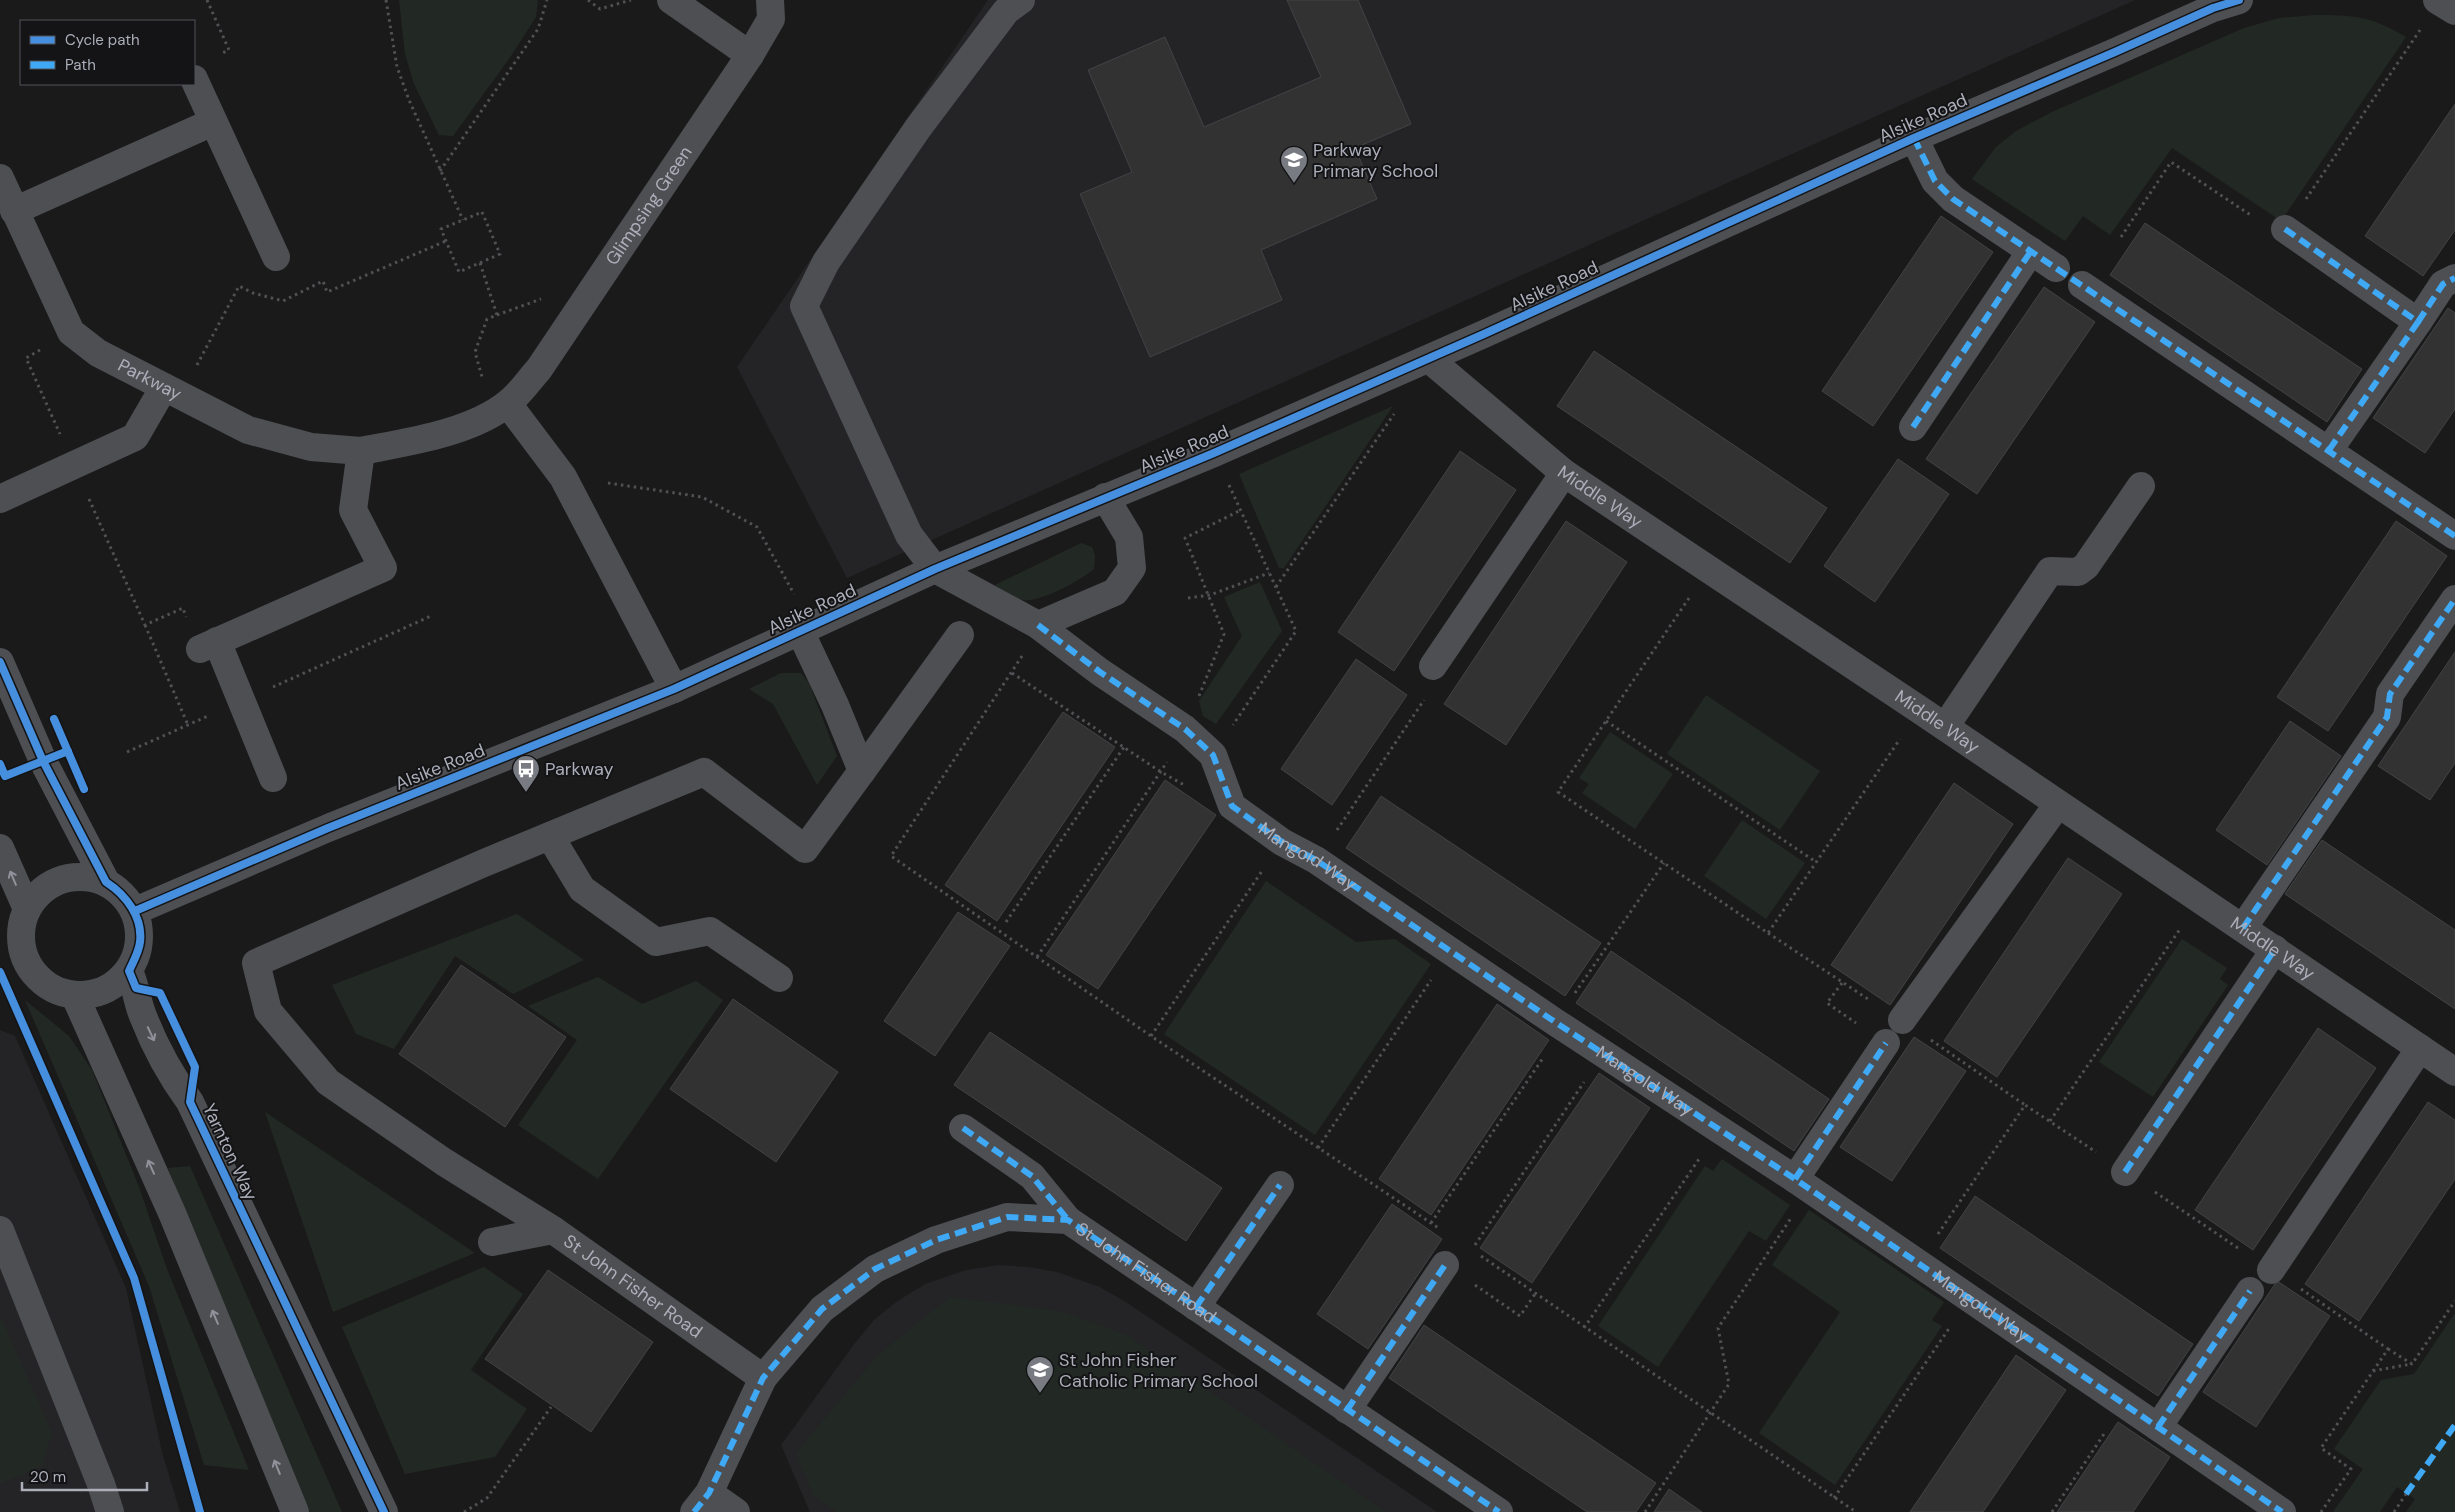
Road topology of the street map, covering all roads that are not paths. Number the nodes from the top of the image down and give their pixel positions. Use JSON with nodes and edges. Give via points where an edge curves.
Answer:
{"nodes":[{"id":1,"x":671,"y":0,"type":"edge"},
{"id":2,"x":770,"y":0,"type":"edge"},
{"id":3,"x":1021,"y":0,"type":"edge"},
{"id":4,"x":2239,"y":0,"type":"edge"},
{"id":5,"x":750,"y":55,"type":"junction"},
{"id":6,"x":195,"y":81,"type":"edge"},
{"id":7,"x":213,"y":122,"type":"junction"},
{"id":8,"x":1914,"y":138,"type":"junction"},
{"id":9,"x":0,"y":178,"type":"edge"},
{"id":10,"x":14,"y":211,"type":"junction"},
{"id":11,"x":2285,"y":230,"type":"road end"},
{"id":12,"x":2031,"y":251,"type":"junction"},
{"id":13,"x":276,"y":257,"type":"dead end"},
{"id":14,"x":2056,"y":268,"type":"dead end"},
{"id":15,"x":2455,"y":278,"type":"edge"},
{"id":16,"x":2082,"y":285,"type":"dead end"},
{"id":17,"x":2418,"y":322,"type":"junction"},
{"id":18,"x":1428,"y":359,"type":"junction"},
{"id":19,"x":172,"y":391,"type":"junction"},
{"id":20,"x":500,"y":408,"type":"junction"},
{"id":21,"x":1913,"y":427,"type":"dead end"},
{"id":22,"x":2328,"y":450,"type":"junction"},
{"id":23,"x":361,"y":451,"type":"junction"},
{"id":24,"x":1564,"y":474,"type":"junction"},
{"id":25,"x":2140,"y":486,"type":"dead end"},
{"id":26,"x":1105,"y":497,"type":"junction"},
{"id":27,"x":0,"y":499,"type":"edge"},
{"id":28,"x":2455,"y":536,"type":"edge"},
{"id":29,"x":935,"y":569,"type":"junction"},
{"id":30,"x":2455,"y":599,"type":"edge"},
{"id":31,"x":1038,"y":625,"type":"junction"},
{"id":32,"x":806,"y":629,"type":"junction"},
{"id":33,"x":960,"y":635,"type":"dead end"},
{"id":34,"x":0,"y":662,"type":"edge"},
{"id":35,"x":1432,"y":666,"type":"dead end"},
{"id":36,"x":674,"y":689,"type":"junction"},
{"id":37,"x":1945,"y":727,"type":"junction"},
{"id":38,"x":862,"y":771,"type":"junction"},
{"id":39,"x":273,"y":778,"type":"dead end"},
{"id":40,"x":2058,"y":804,"type":"junction"},
{"id":41,"x":550,"y":836,"type":"junction"},
{"id":42,"x":0,"y":848,"type":"edge"},
{"id":43,"x":106,"y":882,"type":"junction"},
{"id":44,"x":27,"y":909,"type":"junction"},
{"id":45,"x":135,"y":911,"type":"junction"},
{"id":46,"x":2243,"y":928,"type":"junction"},
{"id":47,"x":2275,"y":949,"type":"junction"},
{"id":48,"x":11,"y":950,"type":"edge"},
{"id":49,"x":129,"y":972,"type":"junction"},
{"id":50,"x":778,"y":978,"type":"dead end"},
{"id":51,"x":75,"y":996,"type":"junction"},
{"id":52,"x":1902,"y":1020,"type":"dead end"},
{"id":53,"x":1886,"y":1043,"type":"road end"},
{"id":54,"x":2420,"y":1048,"type":"junction"},
{"id":55,"x":2455,"y":1072,"type":"edge"},
{"id":56,"x":963,"y":1128,"type":"dead end"},
{"id":57,"x":2125,"y":1172,"type":"road end"},
{"id":58,"x":1280,"y":1185,"type":"dead end"},
{"id":59,"x":1802,"y":1185,"type":"junction"},
{"id":60,"x":1068,"y":1220,"type":"junction"},
{"id":61,"x":0,"y":1230,"type":"edge"},
{"id":62,"x":553,"y":1230,"type":"junction"},
{"id":63,"x":492,"y":1242,"type":"dead end"},
{"id":64,"x":1445,"y":1265,"type":"road end"},
{"id":65,"x":2270,"y":1270,"type":"road end"},
{"id":66,"x":2250,"y":1290,"type":"dead end"},
{"id":67,"x":1196,"y":1307,"type":"junction"},
{"id":68,"x":763,"y":1378,"type":"junction"},
{"id":69,"x":1347,"y":1410,"type":"junction"},
{"id":70,"x":2158,"y":1428,"type":"junction"},
{"id":71,"x":701,"y":1502,"type":"edge"},
{"id":72,"x":110,"y":1512,"type":"edge"},
{"id":73,"x":295,"y":1512,"type":"edge"},
{"id":74,"x":384,"y":1512,"type":"edge"},
{"id":75,"x":736,"y":1512,"type":"edge"},
{"id":76,"x":1499,"y":1512,"type":"edge"},
{"id":77,"x":2282,"y":1512,"type":"edge"}],
"edges":[{"from":1,"to":5,"type":"street"},
{"from":2,"to":5,"type":"street","name":"Glimpsing Green","via":[[772,19]]},
{"from":3,"to":29,"type":"street","via":[[1006,11],[918,128],[826,262],[804,306],[909,535]]},
{"from":4,"to":8,"type":"street","name":"Alsike Road","via":[[2212,8]]},
{"from":5,"to":20,"type":"street","name":"Glimpsing Green","via":[[539,369]]},
{"from":6,"to":7,"type":"street"},
{"from":7,"to":10,"type":"street"},
{"from":7,"to":13,"type":"street"},
{"from":8,"to":12,"type":"street","via":[[1935,181],[1953,199]]},
{"from":8,"to":18,"type":"street","name":"Alsike Road"},
{"from":9,"to":10,"type":"street","name":"Parkway"},
{"from":10,"to":19,"type":"street","name":"Parkway","via":[[71,332],[98,353]]},
{"from":11,"to":17,"type":"street"},
{"from":12,"to":14,"type":"street"},
{"from":12,"to":21,"type":"street"},
{"from":15,"to":17,"type":"street","via":[[2443,284]]},
{"from":16,"to":22,"type":"street"},
{"from":17,"to":22,"type":"street"},
{"from":18,"to":24,"type":"street","name":"Middle Way"},
{"from":18,"to":26,"type":"street","name":"Alsike Road"},
{"from":19,"to":23,"type":"street","name":"Parkway","via":[[248,430],[312,447]]},
{"from":19,"to":27,"type":"street","via":[[135,437]]},
{"from":20,"to":23,"type":"street","name":"Parkway","via":[[439,436]]},
{"from":20,"to":36,"type":"street","via":[[563,477]]},
{"from":22,"to":28,"type":"street"},
{"from":23,"to":39,"type":"street","via":[[353,510],[383,568],[208,645],[241,701]]},
{"from":24,"to":35,"type":"street"},
{"from":24,"to":37,"type":"street","name":"Middle Way"},
{"from":25,"to":37,"type":"street","via":[[2086,566],[2078,572],[2050,571]]},
{"from":26,"to":29,"type":"street","name":"Alsike Road"},
{"from":26,"to":31,"type":"street","via":[[1128,537],[1132,568],[1115,592]]},
{"from":29,"to":31,"type":"street","name":"Mangold Way"},
{"from":29,"to":32,"type":"street","name":"Alsike Road"},
{"from":30,"to":46,"type":"street","via":[[2390,694],[2387,717]]},
{"from":31,"to":59,"type":"street","name":"Mangold Way","via":[[1100,672],[1185,729],[1213,755],[1232,806]]},
{"from":32,"to":36,"type":"street","name":"Alsike Road"},
{"from":32,"to":38,"type":"street"},
{"from":33,"to":38,"type":"street"},
{"from":34,"to":43,"type":"street","via":[[43,761]]},
{"from":36,"to":45,"type":"street","name":"Alsike Road","via":[[328,828]]},
{"from":37,"to":40,"type":"street","name":"Middle Way"},
{"from":38,"to":41,"type":"street","via":[[805,849],[704,772]]},
{"from":40,"to":46,"type":"street","name":"Middle Way"},
{"from":40,"to":52,"type":"street"},
{"from":41,"to":50,"type":"street","via":[[582,889],[656,942],[710,931]]},
{"from":41,"to":62,"type":"street","via":[[256,963],[268,1011],[328,1082],[444,1162]]},
{"from":44,"to":42,"type":"street","one_way":true},
{"from":43,"to":44,"type":"street","via":[[85,876],[59,880],[35,897]]},
{"from":43,"to":45,"type":"street","via":[[118,889]]},
{"from":44,"to":48,"type":"street"},
{"from":45,"to":49,"type":"street","via":[[140,944]]},
{"from":46,"to":47,"type":"street","name":"Middle Way"},
{"from":47,"to":54,"type":"street","name":"Middle Way"},
{"from":47,"to":57,"type":"street"},
{"from":48,"to":51,"type":"street","via":[[41,981],[59,992]]},
{"from":49,"to":51,"type":"street","via":[[118,983],[96,994]]},
{"from":49,"to":74,"type":"street","name":"Yarnton Way","one_way":true,"via":[[142,1015],[170,1075],[190,1102]]},
{"from":73,"to":51,"type":"street","one_way":true,"via":[[172,1213]]},
{"from":53,"to":59,"type":"street"},
{"from":54,"to":55,"type":"street","name":"Middle Way"},
{"from":54,"to":65,"type":"street"},
{"from":56,"to":60,"type":"street","via":[[1032,1176]]},
{"from":58,"to":67,"type":"street"},
{"from":59,"to":70,"type":"street","name":"Mangold Way"},
{"from":60,"to":67,"type":"street","name":"St John Fisher Road"},
{"from":60,"to":68,"type":"street","name":"St John Fisher Road","via":[[1007,1217],[936,1240],[875,1269],[822,1309]]},
{"from":61,"to":72,"type":"street"},
{"from":62,"to":63,"type":"street","name":"St John Fisher Road"},
{"from":62,"to":68,"type":"street","name":"St John Fisher Road"},
{"from":64,"to":69,"type":"street"},
{"from":66,"to":70,"type":"street"},
{"from":67,"to":69,"type":"street","name":"St John Fisher Road"},
{"from":68,"to":71,"type":"street","name":"St John Fisher Road"},
{"from":69,"to":76,"type":"street","name":"St John Fisher Road"},
{"from":70,"to":77,"type":"street","name":"Mangold Way"},
{"from":71,"to":75,"type":"street"}]}
